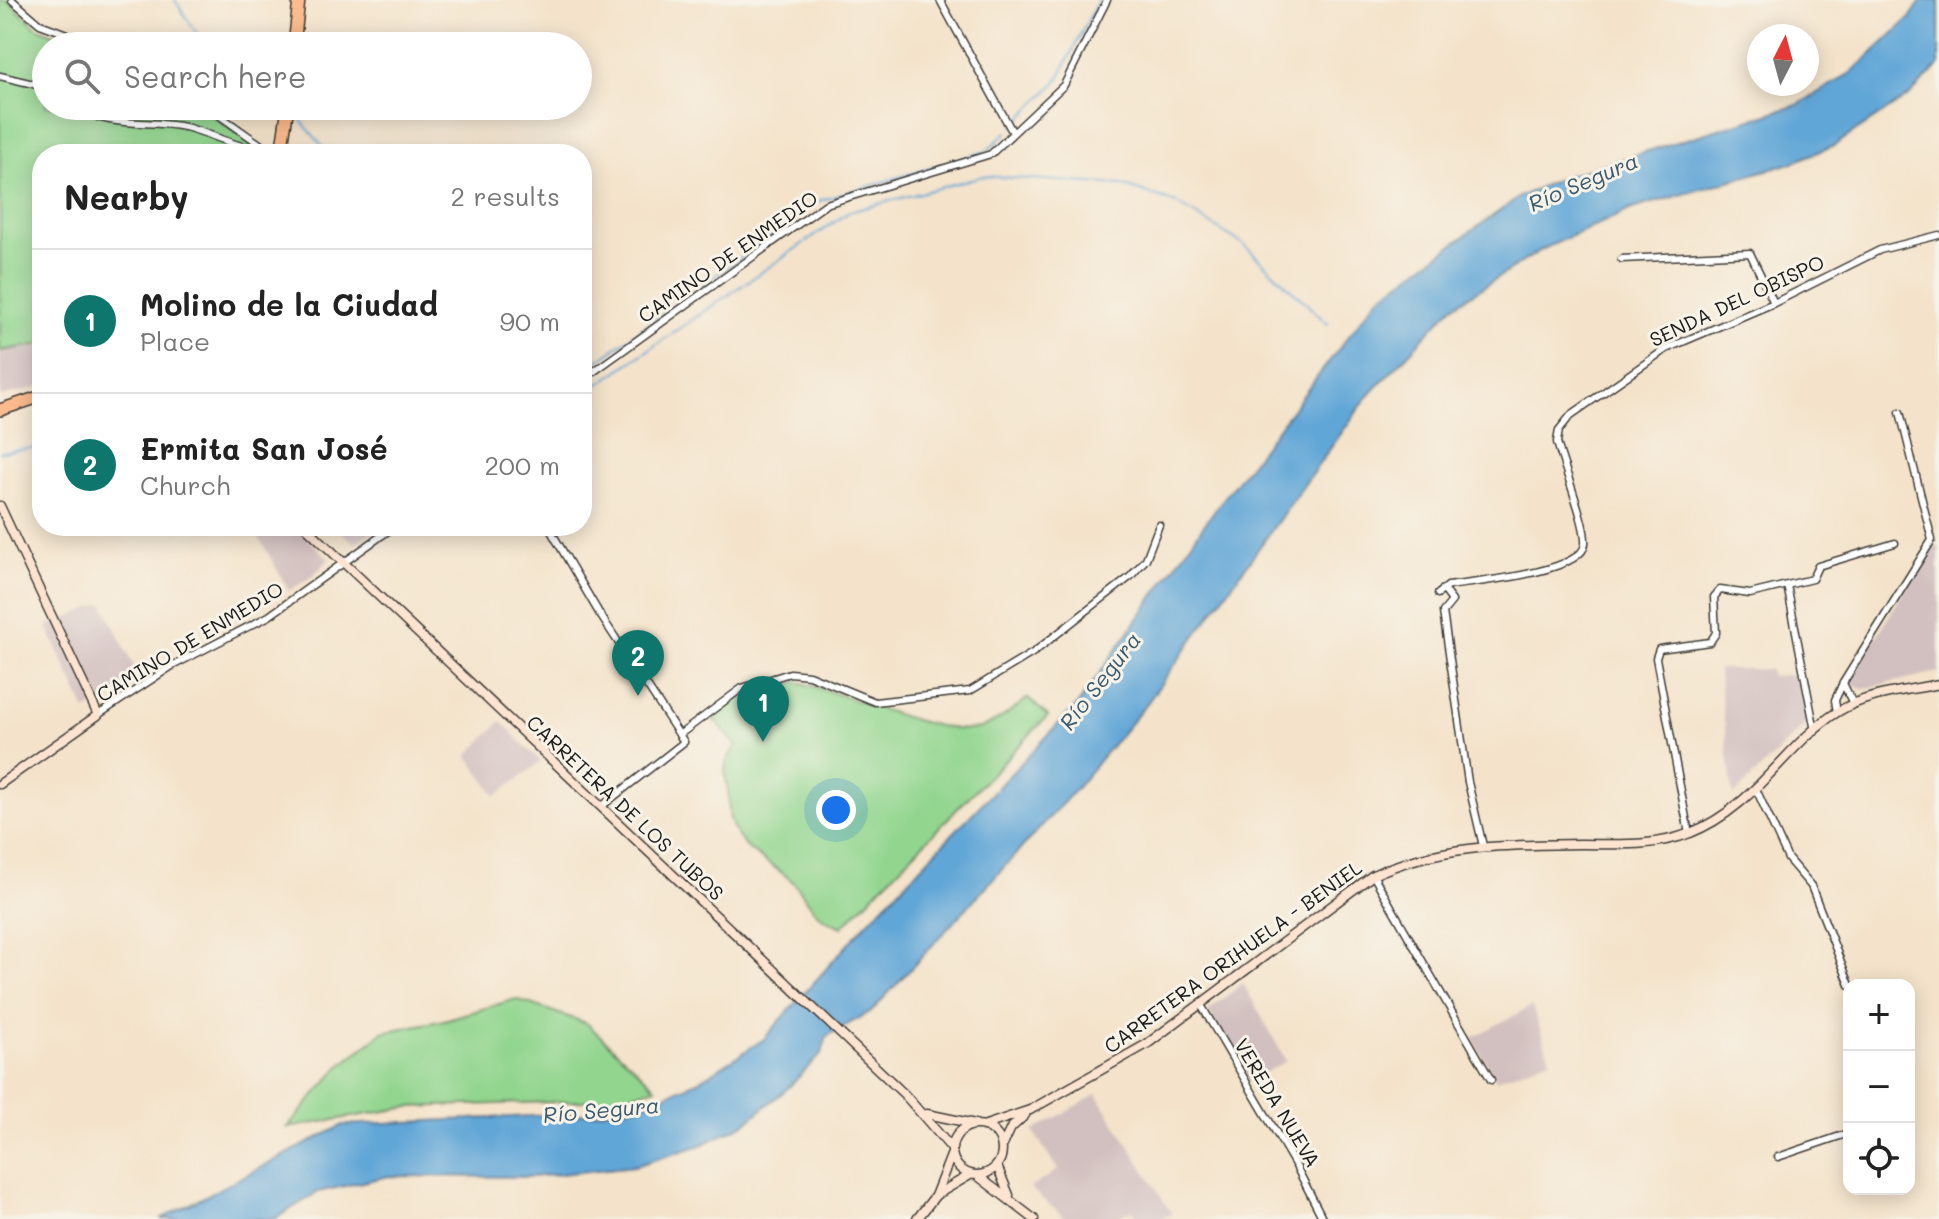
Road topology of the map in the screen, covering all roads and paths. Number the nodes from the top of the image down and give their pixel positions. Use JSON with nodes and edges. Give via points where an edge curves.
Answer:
{"nodes":[{"id":1,"x":12,"y":0,"type":"edge"},
{"id":2,"x":299,"y":0,"type":"edge"},
{"id":3,"x":940,"y":0,"type":"edge"},
{"id":4,"x":1107,"y":0,"type":"edge"},
{"id":5,"x":61,"y":32,"type":"edge"},
{"id":6,"x":296,"y":32,"type":"edge"},
{"id":7,"x":0,"y":76,"type":"edge"},
{"id":8,"x":32,"y":84,"type":"edge"},
{"id":9,"x":107,"y":120,"type":"edge"},
{"id":10,"x":227,"y":120,"type":"edge"},
{"id":11,"x":284,"y":120,"type":"edge"},
{"id":12,"x":1013,"y":133,"type":"junction"},
{"id":13,"x":237,"y":144,"type":"edge"},
{"id":14,"x":262,"y":144,"type":"edge"},
{"id":15,"x":277,"y":144,"type":"edge"},
{"id":16,"x":1939,"y":235,"type":"edge"},
{"id":17,"x":1621,"y":259,"type":"dead end"},
{"id":18,"x":1774,"y":303,"type":"junction"},
{"id":19,"x":592,"y":373,"type":"edge"},
{"id":20,"x":32,"y":399,"type":"edge"},
{"id":21,"x":0,"y":410,"type":"edge"},
{"id":22,"x":1900,"y":412,"type":"dead end"},
{"id":23,"x":0,"y":506,"type":"edge"},
{"id":24,"x":1159,"y":525,"type":"dead end"},
{"id":25,"x":315,"y":536,"type":"edge"},
{"id":26,"x":382,"y":536,"type":"edge"},
{"id":27,"x":554,"y":536,"type":"edge"},
{"id":28,"x":1895,"y":543,"type":"dead end"},
{"id":29,"x":344,"y":564,"type":"junction"},
{"id":30,"x":1787,"y":585,"type":"junction"},
{"id":31,"x":1843,"y":683,"type":"junction"},
{"id":32,"x":1939,"y":684,"type":"edge"},
{"id":33,"x":1853,"y":704,"type":"junction"},
{"id":34,"x":1837,"y":712,"type":"junction"},
{"id":35,"x":98,"y":715,"type":"junction"},
{"id":36,"x":1815,"y":732,"type":"junction"},
{"id":37,"x":679,"y":735,"type":"junction"},
{"id":38,"x":0,"y":784,"type":"edge"},
{"id":39,"x":1756,"y":789,"type":"junction"},
{"id":40,"x":602,"y":806,"type":"junction"},
{"id":41,"x":1689,"y":834,"type":"junction"},
{"id":42,"x":1483,"y":846,"type":"junction"},
{"id":43,"x":1373,"y":875,"type":"junction"},
{"id":44,"x":1848,"y":979,"type":"edge"},
{"id":45,"x":1201,"y":1005,"type":"junction"},
{"id":46,"x":1491,"y":1080,"type":"dead end"},
{"id":47,"x":1030,"y":1110,"type":"junction"},
{"id":48,"x":922,"y":1112,"type":"junction"},
{"id":49,"x":981,"y":1126,"type":"junction"},
{"id":50,"x":1843,"y":1135,"type":"edge"},
{"id":51,"x":1003,"y":1149,"type":"junction"},
{"id":52,"x":952,"y":1151,"type":"junction"},
{"id":53,"x":1778,"y":1157,"type":"dead end"},
{"id":54,"x":997,"y":1166,"type":"junction"},
{"id":55,"x":974,"y":1175,"type":"junction"},
{"id":56,"x":935,"y":1196,"type":"junction"},
{"id":57,"x":1011,"y":1199,"type":"junction"},
{"id":58,"x":917,"y":1219,"type":"edge"},
{"id":59,"x":1034,"y":1219,"type":"edge"},
{"id":60,"x":1323,"y":1219,"type":"edge"}],
"edges":[{"from":1,"to":5,"type":"street","via":[[40,24]]},
{"from":2,"to":6,"type":"highway"},
{"from":3,"to":12,"type":"street"},
{"from":4,"to":12,"type":"street","name":"CAMINO DE ENMEDIO","via":[[1064,85]]},
{"from":7,"to":8,"type":"street"},
{"from":9,"to":13,"type":"street","via":[[183,127]]},
{"from":10,"to":14,"type":"street"},
{"from":11,"to":15,"type":"highway"},
{"from":12,"to":19,"type":"street","name":"CAMINO DE ENMEDIO","via":[[981,159],[826,204]]},
{"from":16,"to":18,"type":"street","name":"SENDA DEL OBISPO","via":[[1880,250]]},
{"from":17,"to":18,"type":"street","via":[[1750,253]]},
{"from":18,"to":42,"type":"street","name":"SENDA DEL OBISPO","via":[[1666,349],[1571,415],[1559,430],[1563,466],[1585,544],[1581,555],[1560,566],[1441,592],[1452,601],[1443,612],[1468,782]]},
{"from":20,"to":21,"type":"highway"},
{"from":22,"to":31,"type":"street","via":[[1932,540]]},
{"from":23,"to":35,"type":"main road"},
{"from":24,"to":37,"type":"street","via":[[1146,559],[1130,577],[1034,652],[970,691],[875,702],[809,675],[790,673],[742,688]]},
{"from":25,"to":29,"type":"main road","name":"CARRETERA DE LOS TUBOS"},
{"from":26,"to":29,"type":"street","name":"CAMINO DE ENMEDIO"},
{"from":27,"to":37,"type":"street"},
{"from":28,"to":30,"type":"street","via":[[1818,566],[1812,579]]},
{"from":29,"to":35,"type":"street","name":"CAMINO DE ENMEDIO","via":[[253,626],[172,666]]},
{"from":29,"to":40,"type":"main road","name":"CARRETERA DE LOS TUBOS"},
{"from":30,"to":36,"type":"street"},
{"from":30,"to":41,"type":"street","via":[[1750,594],[1720,590],[1714,597],[1716,633],[1710,642],[1659,649],[1656,658]]},
{"from":31,"to":33,"type":"street"},
{"from":31,"to":34,"type":"street","via":[[1835,700]]},
{"from":32,"to":33,"type":"main road","name":"CARRETERA ORIHUELA - BENIEL"},
{"from":33,"to":34,"type":"main road","name":"CARRETERA ORIHUELA - BENIEL"},
{"from":34,"to":36,"type":"main road","name":"CARRETERA ORIHUELA - BENIEL"},
{"from":35,"to":38,"type":"main road","name":"CAMINO DE ENMEDIO"},
{"from":36,"to":39,"type":"main road","name":"CARRETERA ORIHUELA - BENIEL"},
{"from":37,"to":40,"type":"street","via":[[684,742]]},
{"from":39,"to":41,"type":"main road","name":"CARRETERA ORIHUELA - BENIEL"},
{"from":39,"to":44,"type":"street","via":[[1788,859],[1811,886]]},
{"from":40,"to":48,"type":"main road","name":"CARRETERA DE LOS TUBOS"},
{"from":41,"to":42,"type":"main road","name":"CARRETERA ORIHUELA - BENIEL","via":[[1640,843]]},
{"from":42,"to":43,"type":"main road","name":"CARRETERA ORIHUELA - BENIEL","via":[[1430,853]]},
{"from":43,"to":45,"type":"main road","name":"CARRETERA ORIHUELA - BENIEL"},
{"from":43,"to":46,"type":"street"},
{"from":45,"to":47,"type":"main road","name":"CARRETERA ORIHUELA - BENIEL","via":[[1147,1044]]},
{"from":45,"to":60,"type":"street","name":"VEREDA NUEVA"},
{"from":47,"to":49,"type":"main road","name":"CARRETERA ORIHUELA - BENIEL"},
{"from":47,"to":51,"type":"main road","name":"CARRETERA ORIHUELA - BENIEL","via":[[1005,1137]]},
{"from":48,"to":49,"type":"main road"},
{"from":48,"to":52,"type":"main road","name":"CARRETERA DE LOS TUBOS"},
{"from":49,"to":51,"type":"main road","via":[[997,1134]]},
{"from":49,"to":52,"type":"main road","via":[[963,1130]]},
{"from":50,"to":53,"type":"street"},
{"from":51,"to":54,"type":"main road"},
{"from":52,"to":55,"type":"main road","via":[[957,1166]]},
{"from":52,"to":56,"type":"main road"},
{"from":54,"to":55,"type":"main road"},
{"from":54,"to":57,"type":"main road"},
{"from":55,"to":56,"type":"main road"},
{"from":55,"to":57,"type":"main road"},
{"from":56,"to":58,"type":"main road"},
{"from":57,"to":59,"type":"main road"}]}
